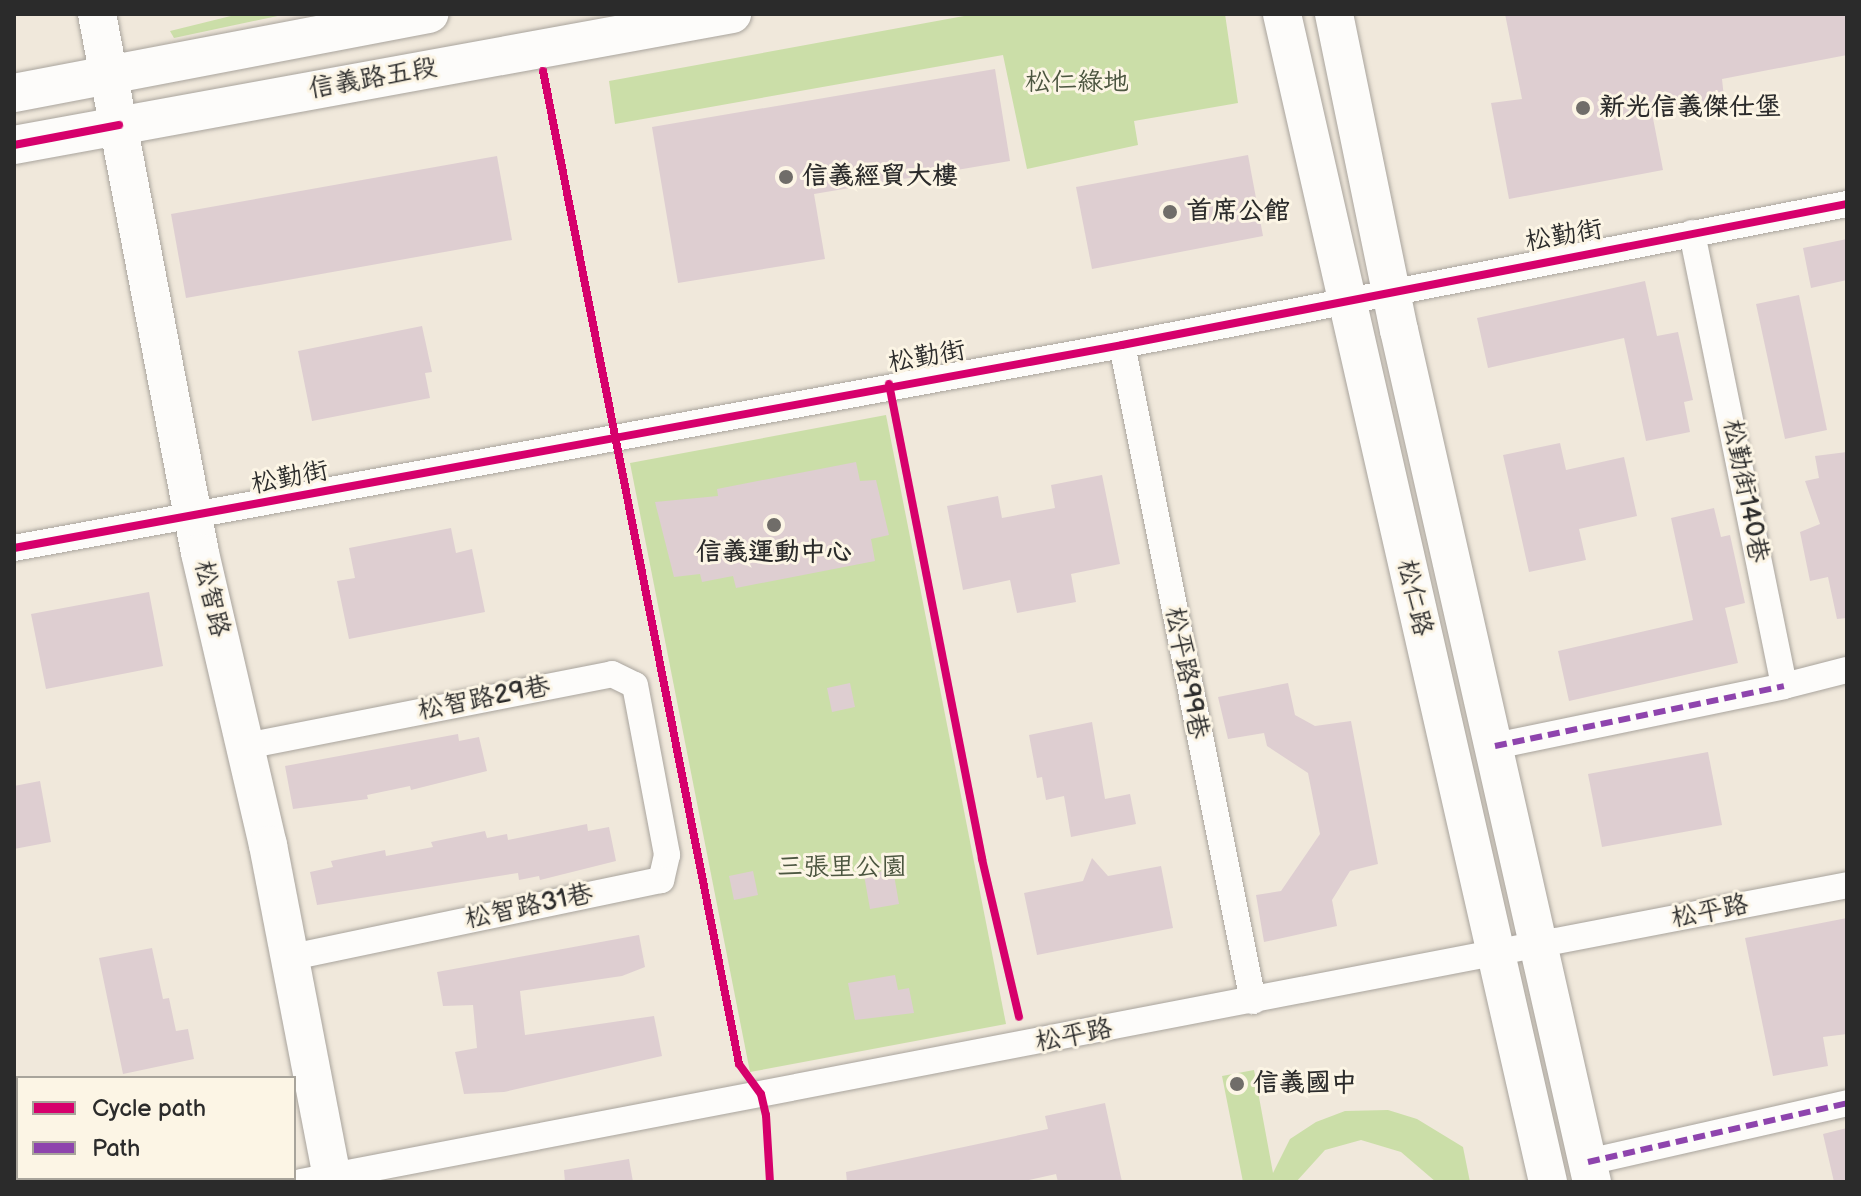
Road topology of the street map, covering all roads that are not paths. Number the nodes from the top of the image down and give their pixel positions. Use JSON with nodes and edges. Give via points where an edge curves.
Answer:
{"nodes":[{"id":1,"x":97,"y":14,"type":"edge"},
{"id":2,"x":430,"y":14,"type":"edge"},
{"id":3,"x":732,"y":14,"type":"edge"},
{"id":4,"x":1282,"y":14,"type":"edge"},
{"id":5,"x":1334,"y":14,"type":"edge"},
{"id":6,"x":109,"y":75,"type":"junction"},
{"id":7,"x":14,"y":93,"type":"edge"},
{"id":8,"x":119,"y":125,"type":"junction"},
{"id":9,"x":14,"y":145,"type":"edge"},
{"id":10,"x":1847,"y":204,"type":"edge"},
{"id":11,"x":1692,"y":233,"type":"junction"},
{"id":12,"x":1392,"y":289,"type":"junction"},
{"id":13,"x":1347,"y":298,"type":"junction"},
{"id":14,"x":1122,"y":345,"type":"junction"},
{"id":15,"x":193,"y":517,"type":"junction"},
{"id":16,"x":14,"y":548,"type":"edge"},
{"id":17,"x":1847,"y":670,"type":"edge"},
{"id":18,"x":1784,"y":686,"type":"junction"},
{"id":19,"x":246,"y":746,"type":"junction"},
{"id":20,"x":1495,"y":746,"type":"junction"},
{"id":21,"x":651,"y":770,"type":"joint"},
{"id":22,"x":1847,"y":885,"type":"edge"},
{"id":23,"x":1539,"y":946,"type":"junction"},
{"id":24,"x":1496,"y":954,"type":"junction"},
{"id":25,"x":288,"y":958,"type":"junction"},
{"id":26,"x":1253,"y":1001,"type":"junction"},
{"id":27,"x":1847,"y":1103,"type":"edge"},
{"id":28,"x":1590,"y":1172,"type":"edge"},
{"id":29,"x":322,"y":1180,"type":"edge"},
{"id":30,"x":1548,"y":1182,"type":"edge"}],
"edges":[{"from":1,"to":6,"type":"street","name":"松智路"},
{"from":2,"to":6,"type":"street","name":"信義路五段"},
{"from":3,"to":8,"type":"street","name":"信義路五段"},
{"from":4,"to":13,"type":"street","name":"松仁路"},
{"from":5,"to":12,"type":"street","name":"松仁路"},
{"from":6,"to":7,"type":"street","name":"信義路五段"},
{"from":6,"to":8,"type":"street","name":"松智路"},
{"from":8,"to":9,"type":"street","name":"信義路五段"},
{"from":8,"to":15,"type":"street","name":"松智路"},
{"from":10,"to":11,"type":"street","name":"松勤街"},
{"from":11,"to":12,"type":"street","name":"松勤街"},
{"from":11,"to":18,"type":"street","name":"松勤街140巷"},
{"from":12,"to":13,"type":"street","name":"松勤街"},
{"from":12,"to":20,"type":"street","name":"松仁路"},
{"from":13,"to":14,"type":"street","name":"松勤街"},
{"from":13,"to":24,"type":"street","name":"松仁路"},
{"from":14,"to":15,"type":"street","name":"松勤街"},
{"from":14,"to":26,"type":"street","name":"松平路99巷"},
{"from":15,"to":16,"type":"street","name":"松勤街"},
{"from":15,"to":19,"type":"street","name":"松智路"},
{"from":17,"to":18,"type":"street"},
{"from":18,"to":20,"type":"street"},
{"from":19,"to":21,"type":"street","name":"松智路29巷","via":[[612,674],[635,685]]},
{"from":19,"to":25,"type":"street","name":"松智路"},
{"from":20,"to":23,"type":"street","name":"松仁路"},
{"from":21,"to":25,"type":"street","name":"松智路31巷","via":[[667,855],[661,880]]},
{"from":22,"to":23,"type":"street","name":"松平路"},
{"from":23,"to":24,"type":"street","name":"松平路"},
{"from":23,"to":28,"type":"street","name":"松仁路"},
{"from":24,"to":26,"type":"street","name":"松平路"},
{"from":24,"to":30,"type":"street","name":"松仁路"},
{"from":25,"to":29,"type":"street","name":"松智路"},
{"from":26,"to":29,"type":"street","name":"松平路"},
{"from":27,"to":28,"type":"street"}]}
